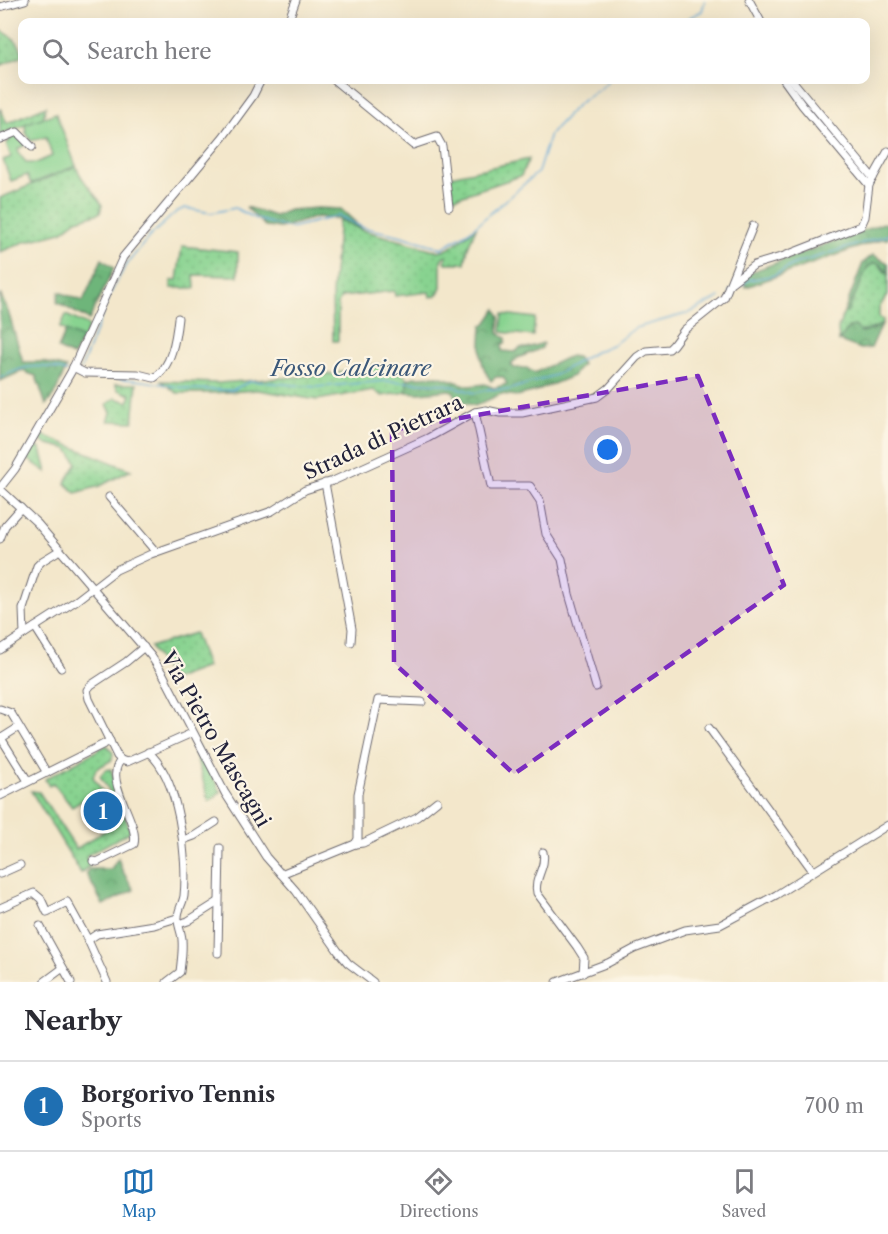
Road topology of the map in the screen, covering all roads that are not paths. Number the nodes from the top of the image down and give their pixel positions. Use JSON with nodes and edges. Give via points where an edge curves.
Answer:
{"nodes":[{"id":1,"x":24,"y":0,"type":"edge"},
{"id":2,"x":296,"y":0,"type":"edge"},
{"id":3,"x":749,"y":0,"type":"edge"},
{"id":4,"x":0,"y":7,"type":"edge"},
{"id":5,"x":289,"y":18,"type":"edge"},
{"id":6,"x":759,"y":18,"type":"edge"},
{"id":7,"x":259,"y":84,"type":"edge"},
{"id":8,"x":338,"y":84,"type":"edge"},
{"id":9,"x":787,"y":84,"type":"edge"},
{"id":10,"x":795,"y":84,"type":"edge"},
{"id":11,"x":0,"y":140,"type":"edge"},
{"id":12,"x":32,"y":147,"type":"dead end"},
{"id":13,"x":888,"y":151,"type":"edge"},
{"id":14,"x":871,"y":181,"type":"junction"},
{"id":15,"x":449,"y":207,"type":"dead end"},
{"id":16,"x":753,"y":226,"type":"dead end"},
{"id":17,"x":731,"y":283,"type":"junction"},
{"id":18,"x":178,"y":318,"type":"dead end"},
{"id":19,"x":73,"y":367,"type":"junction"},
{"id":20,"x":475,"y":412,"type":"junction"},
{"id":21,"x":325,"y":483,"type":"junction"},
{"id":22,"x":0,"y":488,"type":"edge"},
{"id":23,"x":109,"y":497,"type":"dead end"},
{"id":24,"x":21,"y":508,"type":"junction"},
{"id":25,"x":0,"y":539,"type":"edge"},
{"id":26,"x":60,"y":550,"type":"junction"},
{"id":27,"x":156,"y":552,"type":"junction"},
{"id":28,"x":92,"y":588,"type":"junction"},
{"id":29,"x":35,"y":627,"type":"junction"},
{"id":30,"x":24,"y":634,"type":"junction"},
{"id":31,"x":351,"y":642,"type":"dead end"},
{"id":32,"x":144,"y":647,"type":"junction"},
{"id":33,"x":0,"y":650,"type":"edge"},
{"id":34,"x":61,"y":669,"type":"dead end"},
{"id":35,"x":596,"y":687,"type":"dead end"},
{"id":36,"x":422,"y":702,"type":"dead end"},
{"id":37,"x":0,"y":709,"type":"edge"},
{"id":38,"x":19,"y":727,"type":"junction"},
{"id":39,"x":709,"y":728,"type":"dead end"},
{"id":40,"x":192,"y":732,"type":"junction"},
{"id":41,"x":1,"y":738,"type":"edge"},
{"id":42,"x":110,"y":741,"type":"junction"},
{"id":43,"x":148,"y":752,"type":"junction"},
{"id":44,"x":121,"y":760,"type":"junction"},
{"id":45,"x":46,"y":773,"type":"junction"},
{"id":46,"x":28,"y":781,"type":"junction"},
{"id":47,"x":0,"y":796,"type":"edge"},
{"id":48,"x":437,"y":801,"type":"dead end"},
{"id":49,"x":216,"y":822,"type":"dead end"},
{"id":50,"x":888,"y":825,"type":"edge"},
{"id":51,"x":183,"y":840,"type":"junction"},
{"id":52,"x":355,"y":844,"type":"junction"},
{"id":53,"x":220,"y":848,"type":"dead end"},
{"id":54,"x":543,"y":852,"type":"dead end"},
{"id":55,"x":93,"y":861,"type":"dead end"},
{"id":56,"x":20,"y":865,"type":"dead end"},
{"id":57,"x":813,"y":871,"type":"junction"},
{"id":58,"x":0,"y":874,"type":"edge"},
{"id":59,"x":281,"y":874,"type":"junction"},
{"id":60,"x":218,"y":902,"type":"junction"},
{"id":61,"x":0,"y":908,"type":"edge"},
{"id":62,"x":178,"y":921,"type":"junction"},
{"id":63,"x":40,"y":927,"type":"dead end"},
{"id":64,"x":88,"y":940,"type":"junction"},
{"id":65,"x":218,"y":953,"type":"dead end"},
{"id":66,"x":63,"y":968,"type":"junction"},
{"id":67,"x":583,"y":973,"type":"junction"},
{"id":68,"x":44,"y":982,"type":"edge"},
{"id":69,"x":71,"y":982,"type":"edge"},
{"id":70,"x":107,"y":982,"type":"edge"},
{"id":71,"x":167,"y":982,"type":"edge"},
{"id":72,"x":373,"y":982,"type":"edge"},
{"id":73,"x":557,"y":982,"type":"edge"}],
"edges":[{"from":1,"to":4,"type":"street"},
{"from":2,"to":5,"type":"street"},
{"from":3,"to":6,"type":"street"},
{"from":7,"to":19,"type":"street","via":[[223,137],[123,257]]},
{"from":8,"to":15,"type":"street","via":[[413,145],[437,137],[442,146]]},
{"from":9,"to":14,"type":"street"},
{"from":10,"to":14,"type":"street"},
{"from":11,"to":12,"type":"street","via":[[17,132]]},
{"from":13,"to":14,"type":"street","name":"Strada di Pietrara"},
{"from":14,"to":17,"type":"street","name":"Strada di Pietrara","via":[[861,226],[754,265]]},
{"from":16,"to":17,"type":"street","name":"Strada di Pietrara"},
{"from":17,"to":20,"type":"street","name":"Strada di Pietrara","via":[[724,298],[684,330],[674,345],[637,357],[597,397],[522,413]]},
{"from":18,"to":19,"type":"street","via":[[168,362],[154,378],[85,373]]},
{"from":19,"to":22,"type":"street","via":[[15,469]]},
{"from":20,"to":21,"type":"street","name":"Strada di Pietrara","via":[[428,438]]},
{"from":20,"to":35,"type":"street","via":[[491,486],[530,486],[540,501],[546,534],[562,560]]},
{"from":21,"to":27,"type":"street","name":"Strada di Pietrara","via":[[305,490],[272,511]]},
{"from":21,"to":31,"type":"street","via":[[352,629]]},
{"from":22,"to":24,"type":"street","name":"Via Pietro Mascagni"},
{"from":23,"to":27,"type":"street"},
{"from":24,"to":25,"type":"street","via":[[5,526]]},
{"from":24,"to":26,"type":"street","name":"Via Pietro Mascagni"},
{"from":26,"to":28,"type":"street","name":"Via Pietro Mascagni"},
{"from":26,"to":30,"type":"street","via":[[37,566],[23,609]]},
{"from":27,"to":28,"type":"street","name":"Strada di Pietrara","via":[[116,570]]},
{"from":28,"to":29,"type":"street","name":"Strada di Pietrara"},
{"from":28,"to":32,"type":"street","name":"Via Pietro Mascagni"},
{"from":29,"to":30,"type":"street","name":"Strada di Pietrara"},
{"from":29,"to":34,"type":"street"},
{"from":30,"to":33,"type":"street","name":"Strada di Pietrara"},
{"from":32,"to":40,"type":"street","name":"Via Pietro Mascagni","via":[[164,676]]},
{"from":32,"to":42,"type":"street","via":[[87,690]]},
{"from":36,"to":52,"type":"street","via":[[378,700],[358,795]]},
{"from":37,"to":38,"type":"street","via":[[11,713]]},
{"from":38,"to":41,"type":"street"},
{"from":38,"to":45,"type":"street"},
{"from":39,"to":57,"type":"street"},
{"from":40,"to":43,"type":"street"},
{"from":40,"to":59,"type":"street","name":"Via Pietro Mascagni","via":[[225,793]]},
{"from":41,"to":46,"type":"street"},
{"from":42,"to":44,"type":"street"},
{"from":42,"to":45,"type":"street"},
{"from":43,"to":44,"type":"street","via":[[127,762]]},
{"from":43,"to":51,"type":"street","via":[[158,763],[171,791]]},
{"from":44,"to":55,"type":"street","via":[[115,776],[136,838],[134,844]]},
{"from":45,"to":46,"type":"street"},
{"from":46,"to":47,"type":"street"},
{"from":48,"to":52,"type":"street","via":[[417,817]]},
{"from":49,"to":51,"type":"street"},
{"from":50,"to":57,"type":"street"},
{"from":51,"to":62,"type":"street","via":[[184,897]]},
{"from":52,"to":59,"type":"street"},
{"from":53,"to":60,"type":"street"},
{"from":54,"to":67,"type":"street","via":[[544,861],[535,885],[537,893],[584,958]]},
{"from":56,"to":58,"type":"street"},
{"from":57,"to":67,"type":"street","via":[[720,925],[685,930]]},
{"from":59,"to":72,"type":"street","name":"Via Pietro Mascagni","via":[[348,963]]},
{"from":60,"to":62,"type":"street","via":[[188,921]]},
{"from":60,"to":65,"type":"street"},
{"from":61,"to":64,"type":"street","via":[[34,893],[47,912],[67,902]]},
{"from":62,"to":64,"type":"street","via":[[97,934]]},
{"from":62,"to":71,"type":"street","via":[[182,940],[180,972]]},
{"from":63,"to":66,"type":"street"},
{"from":64,"to":70,"type":"street"},
{"from":66,"to":68,"type":"street"},
{"from":66,"to":69,"type":"street"},
{"from":67,"to":73,"type":"street"}]}
